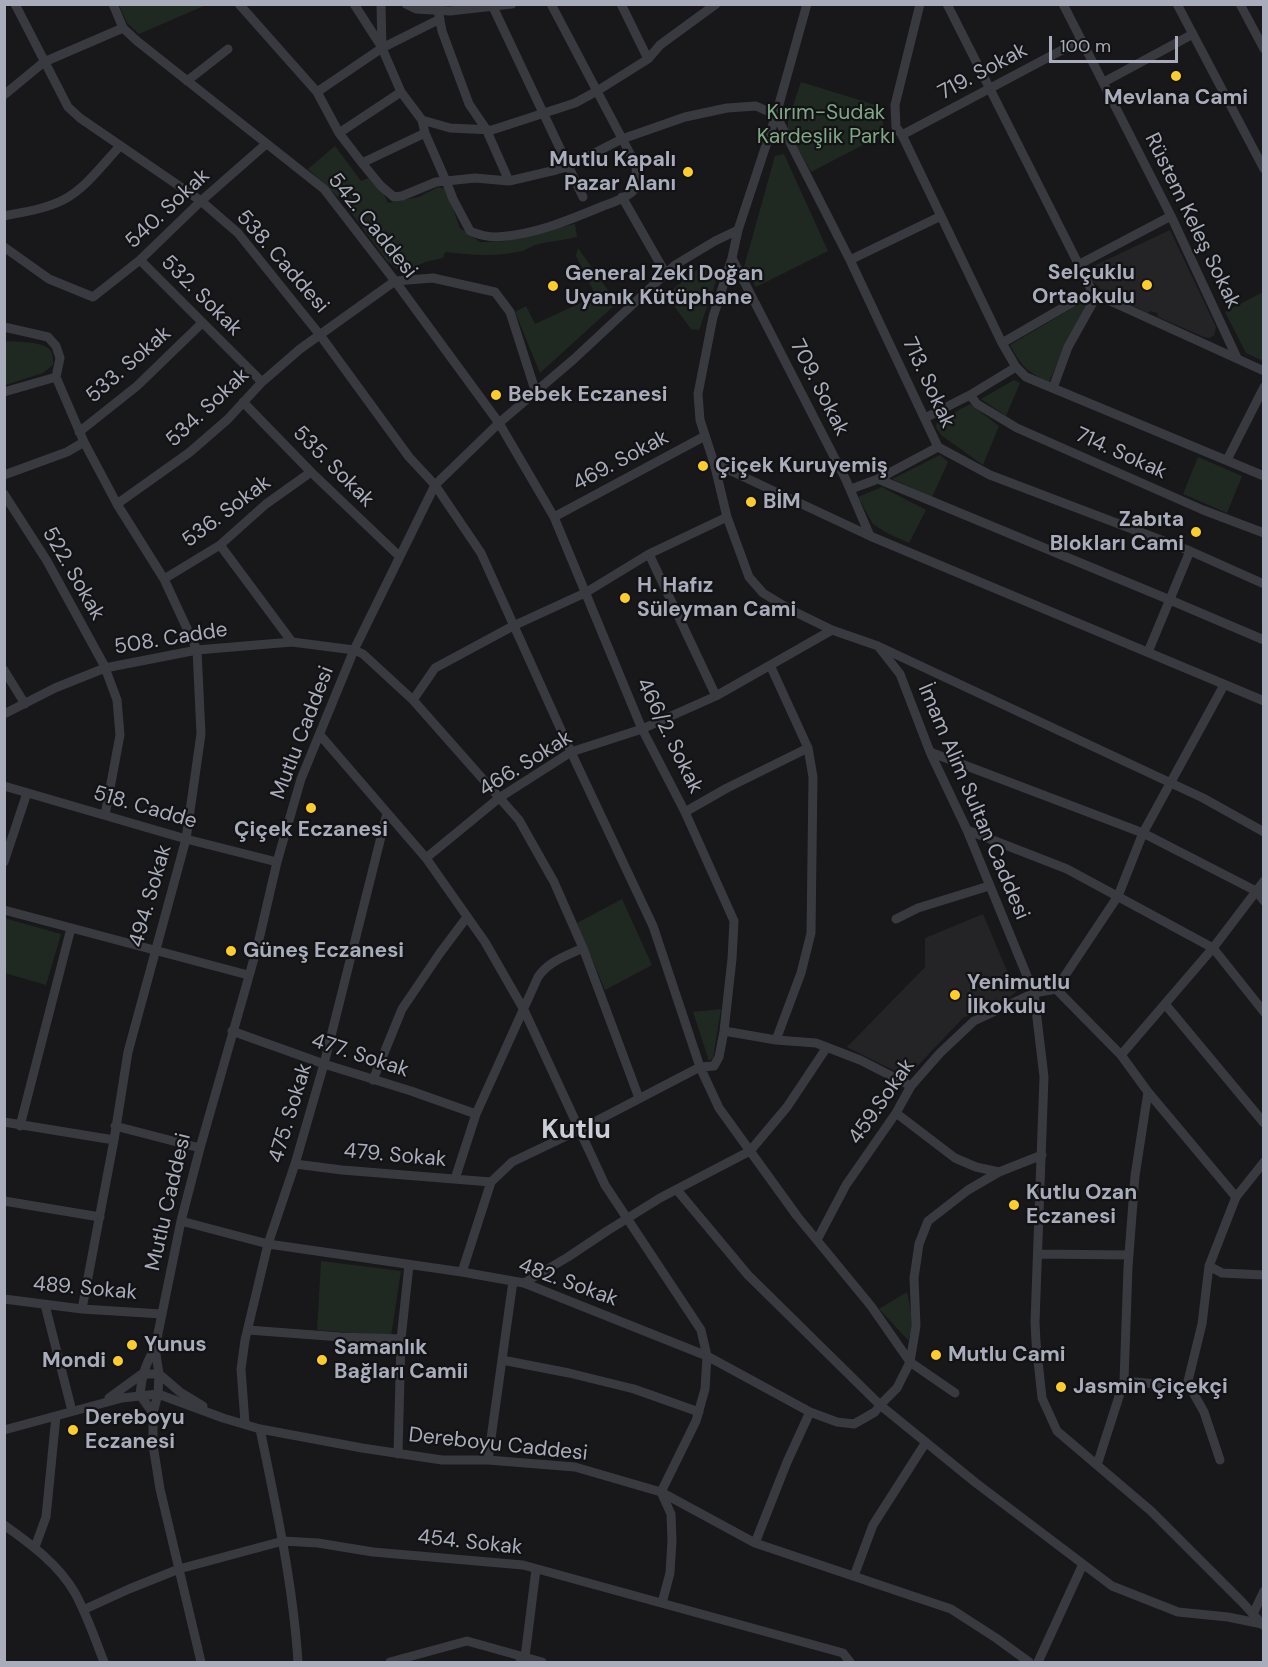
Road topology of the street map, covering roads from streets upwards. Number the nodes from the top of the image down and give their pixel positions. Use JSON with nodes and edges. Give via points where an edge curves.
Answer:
{"nodes":[{"id":1,"x":15,"y":4,"type":"edge"},
{"id":2,"x":113,"y":4,"type":"edge"},
{"id":3,"x":239,"y":4,"type":"edge"},
{"id":4,"x":354,"y":4,"type":"edge"},
{"id":5,"x":381,"y":4,"type":"edge"},
{"id":6,"x":406,"y":4,"type":"edge"},
{"id":7,"x":512,"y":4,"type":"edge"},
{"id":8,"x":551,"y":4,"type":"edge"},
{"id":9,"x":621,"y":4,"type":"edge"},
{"id":10,"x":716,"y":4,"type":"edge"},
{"id":11,"x":807,"y":4,"type":"edge"},
{"id":12,"x":920,"y":4,"type":"edge"},
{"id":13,"x":947,"y":4,"type":"edge"},
{"id":14,"x":1063,"y":4,"type":"edge"},
{"id":15,"x":1177,"y":4,"type":"edge"},
{"id":16,"x":1240,"y":4,"type":"edge"},
{"id":17,"x":417,"y":7,"type":"edge"},
{"id":18,"x":493,"y":7,"type":"junction"},
{"id":19,"x":439,"y":15,"type":"junction"},
{"id":20,"x":123,"y":28,"type":"junction"},
{"id":21,"x":1193,"y":34,"type":"junction"},
{"id":22,"x":1081,"y":40,"type":"junction"},
{"id":23,"x":228,"y":48,"type":"dead end"},
{"id":24,"x":382,"y":48,"type":"junction"},
{"id":25,"x":1263,"y":49,"type":"edge"},
{"id":26,"x":648,"y":58,"type":"junction"},
{"id":27,"x":44,"y":62,"type":"junction"},
{"id":28,"x":187,"y":81,"type":"junction"},
{"id":29,"x":1104,"y":82,"type":"junction"},
{"id":30,"x":990,"y":88,"type":"junction"},
{"id":31,"x":597,"y":91,"type":"junction"},
{"id":32,"x":317,"y":92,"type":"junction"},
{"id":33,"x":401,"y":92,"type":"junction"},
{"id":34,"x":4,"y":95,"type":"edge"},
{"id":35,"x":543,"y":113,"type":"junction"},
{"id":36,"x":776,"y":116,"type":"junction"},
{"id":37,"x":422,"y":120,"type":"junction"},
{"id":38,"x":486,"y":129,"type":"junction"},
{"id":39,"x":339,"y":133,"type":"junction"},
{"id":40,"x":425,"y":133,"type":"junction"},
{"id":41,"x":902,"y":135,"type":"junction"},
{"id":42,"x":622,"y":139,"type":"junction"},
{"id":43,"x":266,"y":144,"type":"junction"},
{"id":44,"x":120,"y":146,"type":"junction"},
{"id":45,"x":362,"y":163,"type":"junction"},
{"id":46,"x":567,"y":167,"type":"junction"},
{"id":47,"x":1263,"y":169,"type":"edge"},
{"id":48,"x":447,"y":181,"type":"junction"},
{"id":49,"x":509,"y":181,"type":"junction"},
{"id":50,"x":583,"y":197,"type":"dead end"},
{"id":51,"x":622,"y":197,"type":"junction"},
{"id":52,"x":201,"y":201,"type":"junction"},
{"id":53,"x":4,"y":216,"type":"edge"},
{"id":54,"x":941,"y":216,"type":"junction"},
{"id":55,"x":1171,"y":216,"type":"junction"},
{"id":56,"x":738,"y":230,"type":"junction"},
{"id":57,"x":4,"y":247,"type":"edge"},
{"id":58,"x":732,"y":258,"type":"junction"},
{"id":59,"x":140,"y":260,"type":"junction"},
{"id":60,"x":850,"y":260,"type":"junction"},
{"id":61,"x":1078,"y":265,"type":"junction"},
{"id":62,"x":666,"y":274,"type":"junction"},
{"id":63,"x":395,"y":280,"type":"junction"},
{"id":64,"x":1094,"y":293,"type":"junction"},
{"id":65,"x":202,"y":323,"type":"junction"},
{"id":66,"x":4,"y":327,"type":"edge"},
{"id":67,"x":320,"y":335,"type":"junction"},
{"id":68,"x":1002,"y":343,"type":"junction"},
{"id":69,"x":1238,"y":358,"type":"junction"},
{"id":70,"x":1016,"y":367,"type":"junction"},
{"id":71,"x":1263,"y":371,"type":"edge"},
{"id":72,"x":56,"y":377,"type":"junction"},
{"id":73,"x":262,"y":382,"type":"junction"},
{"id":74,"x":1263,"y":387,"type":"edge"},
{"id":75,"x":1053,"y":388,"type":"junction"},
{"id":76,"x":4,"y":392,"type":"edge"},
{"id":77,"x":536,"y":393,"type":"junction"},
{"id":78,"x":969,"y":395,"type":"junction"},
{"id":79,"x":243,"y":402,"type":"junction"},
{"id":80,"x":925,"y":418,"type":"junction"},
{"id":81,"x":499,"y":423,"type":"junction"},
{"id":82,"x":79,"y":432,"type":"junction"},
{"id":83,"x":705,"y":436,"type":"junction"},
{"id":84,"x":84,"y":442,"type":"junction"},
{"id":85,"x":938,"y":447,"type":"junction"},
{"id":86,"x":1227,"y":460,"type":"junction"},
{"id":87,"x":714,"y":463,"type":"junction"},
{"id":88,"x":311,"y":472,"type":"junction"},
{"id":89,"x":4,"y":475,"type":"edge"},
{"id":90,"x":1263,"y":476,"type":"edge"},
{"id":91,"x":878,"y":479,"type":"junction"},
{"id":92,"x":435,"y":485,"type":"junction"},
{"id":93,"x":850,"y":489,"type":"junction"},
{"id":94,"x":4,"y":494,"type":"edge"},
{"id":95,"x":117,"y":504,"type":"junction"},
{"id":96,"x":554,"y":517,"type":"junction"},
{"id":97,"x":727,"y":517,"type":"junction"},
{"id":98,"x":1263,"y":534,"type":"edge"},
{"id":99,"x":870,"y":536,"type":"junction"},
{"id":100,"x":220,"y":545,"type":"junction"},
{"id":101,"x":1190,"y":550,"type":"junction"},
{"id":102,"x":649,"y":554,"type":"junction"},
{"id":103,"x":399,"y":556,"type":"junction"},
{"id":104,"x":164,"y":579,"type":"junction"},
{"id":105,"x":1263,"y":584,"type":"edge"},
{"id":106,"x":585,"y":593,"type":"junction"},
{"id":107,"x":1170,"y":600,"type":"junction"},
{"id":108,"x":513,"y":626,"type":"junction"},
{"id":109,"x":832,"y":630,"type":"junction"},
{"id":110,"x":1263,"y":640,"type":"edge"},
{"id":111,"x":292,"y":642,"type":"junction"},
{"id":112,"x":878,"y":646,"type":"junction"},
{"id":113,"x":197,"y":650,"type":"junction"},
{"id":114,"x":354,"y":650,"type":"junction"},
{"id":115,"x":1148,"y":652,"type":"junction"},
{"id":116,"x":770,"y":665,"type":"junction"},
{"id":117,"x":105,"y":668,"type":"junction"},
{"id":118,"x":4,"y":670,"type":"edge"},
{"id":119,"x":1224,"y":685,"type":"junction"},
{"id":120,"x":716,"y":696,"type":"junction"},
{"id":121,"x":413,"y":700,"type":"junction"},
{"id":122,"x":1263,"y":701,"type":"edge"},
{"id":123,"x":25,"y":704,"type":"junction"},
{"id":124,"x":4,"y":714,"type":"edge"},
{"id":125,"x":642,"y":729,"type":"junction"},
{"id":126,"x":320,"y":735,"type":"junction"},
{"id":127,"x":808,"y":748,"type":"junction"},
{"id":128,"x":571,"y":752,"type":"junction"},
{"id":129,"x":930,"y":752,"type":"junction"},
{"id":130,"x":1172,"y":783,"type":"junction"},
{"id":131,"x":4,"y":786,"type":"edge"},
{"id":132,"x":27,"y":793,"type":"junction"},
{"id":133,"x":499,"y":798,"type":"junction"},
{"id":134,"x":685,"y":812,"type":"junction"},
{"id":135,"x":387,"y":813,"type":"junction"},
{"id":136,"x":105,"y":815,"type":"junction"},
{"id":137,"x":967,"y":830,"type":"junction"},
{"id":138,"x":1263,"y":832,"type":"edge"},
{"id":139,"x":1143,"y":833,"type":"junction"},
{"id":140,"x":186,"y":839,"type":"junction"},
{"id":141,"x":426,"y":858,"type":"junction"},
{"id":142,"x":4,"y":862,"type":"edge"},
{"id":143,"x":277,"y":862,"type":"junction"},
{"id":144,"x":1263,"y":881,"type":"edge"},
{"id":145,"x":989,"y":886,"type":"junction"},
{"id":146,"x":1256,"y":891,"type":"junction"},
{"id":147,"x":1118,"y":896,"type":"junction"},
{"id":148,"x":1263,"y":902,"type":"edge"},
{"id":149,"x":4,"y":910,"type":"edge"},
{"id":150,"x":467,"y":917,"type":"junction"},
{"id":151,"x":896,"y":919,"type":"dead end"},
{"id":152,"x":70,"y":928,"type":"junction"},
{"id":153,"x":584,"y":948,"type":"junction"},
{"id":154,"x":1213,"y":948,"type":"junction"},
{"id":155,"x":154,"y":951,"type":"junction"},
{"id":156,"x":248,"y":975,"type":"junction"},
{"id":157,"x":1056,"y":989,"type":"junction"},
{"id":158,"x":1034,"y":993,"type":"junction"},
{"id":159,"x":1165,"y":1004,"type":"junction"},
{"id":160,"x":524,"y":1010,"type":"junction"},
{"id":161,"x":1263,"y":1012,"type":"edge"},
{"id":162,"x":232,"y":1031,"type":"junction"},
{"id":163,"x":724,"y":1031,"type":"junction"},
{"id":164,"x":776,"y":1040,"type":"junction"},
{"id":165,"x":827,"y":1047,"type":"junction"},
{"id":166,"x":1121,"y":1055,"type":"junction"},
{"id":167,"x":324,"y":1064,"type":"junction"},
{"id":168,"x":700,"y":1068,"type":"junction"},
{"id":169,"x":373,"y":1080,"type":"junction"},
{"id":170,"x":911,"y":1086,"type":"junction"},
{"id":171,"x":1148,"y":1092,"type":"junction"},
{"id":172,"x":639,"y":1098,"type":"junction"},
{"id":173,"x":896,"y":1113,"type":"junction"},
{"id":174,"x":476,"y":1114,"type":"junction"},
{"id":175,"x":4,"y":1122,"type":"edge"},
{"id":176,"x":1263,"y":1123,"type":"edge"},
{"id":177,"x":115,"y":1125,"type":"junction"},
{"id":178,"x":20,"y":1126,"type":"junction"},
{"id":179,"x":579,"y":1130,"type":"junction"},
{"id":180,"x":114,"y":1140,"type":"junction"},
{"id":181,"x":200,"y":1148,"type":"junction"},
{"id":182,"x":750,"y":1151,"type":"junction"},
{"id":183,"x":1042,"y":1155,"type":"junction"},
{"id":184,"x":1263,"y":1162,"type":"edge"},
{"id":185,"x":295,"y":1164,"type":"junction"},
{"id":186,"x":999,"y":1172,"type":"junction"},
{"id":187,"x":455,"y":1179,"type":"junction"},
{"id":188,"x":491,"y":1182,"type":"junction"},
{"id":189,"x":677,"y":1190,"type":"junction"},
{"id":190,"x":1236,"y":1197,"type":"junction"},
{"id":191,"x":4,"y":1201,"type":"edge"},
{"id":192,"x":99,"y":1217,"type":"junction"},
{"id":193,"x":627,"y":1218,"type":"junction"},
{"id":194,"x":181,"y":1221,"type":"junction"},
{"id":195,"x":817,"y":1240,"type":"junction"},
{"id":196,"x":268,"y":1244,"type":"junction"},
{"id":197,"x":1038,"y":1254,"type":"junction"},
{"id":198,"x":1129,"y":1255,"type":"junction"},
{"id":199,"x":409,"y":1265,"type":"junction"},
{"id":200,"x":1209,"y":1266,"type":"junction"},
{"id":201,"x":462,"y":1272,"type":"junction"},
{"id":202,"x":1263,"y":1275,"type":"edge"},
{"id":203,"x":513,"y":1281,"type":"junction"},
{"id":204,"x":524,"y":1283,"type":"junction"},
{"id":205,"x":4,"y":1299,"type":"edge"},
{"id":206,"x":45,"y":1305,"type":"junction"},
{"id":207,"x":82,"y":1309,"type":"junction"},
{"id":208,"x":162,"y":1314,"type":"junction"},
{"id":209,"x":248,"y":1330,"type":"junction"},
{"id":210,"x":401,"y":1339,"type":"junction"},
{"id":211,"x":155,"y":1348,"type":"junction"},
{"id":212,"x":707,"y":1356,"type":"junction"},
{"id":213,"x":502,"y":1360,"type":"junction"},
{"id":214,"x":910,"y":1362,"type":"junction"},
{"id":215,"x":142,"y":1374,"type":"junction"},
{"id":216,"x":159,"y":1374,"type":"junction"},
{"id":217,"x":1124,"y":1381,"type":"junction"},
{"id":218,"x":1190,"y":1388,"type":"junction"},
{"id":219,"x":158,"y":1394,"type":"junction"},
{"id":220,"x":955,"y":1394,"type":"dead end"},
{"id":221,"x":140,"y":1395,"type":"junction"},
{"id":222,"x":103,"y":1403,"type":"junction"},
{"id":223,"x":880,"y":1406,"type":"junction"},
{"id":224,"x":72,"y":1411,"type":"junction"},
{"id":225,"x":699,"y":1412,"type":"junction"},
{"id":226,"x":810,"y":1412,"type":"junction"},
{"id":227,"x":153,"y":1413,"type":"junction"},
{"id":228,"x":56,"y":1416,"type":"junction"},
{"id":229,"x":223,"y":1418,"type":"junction"},
{"id":230,"x":245,"y":1423,"type":"junction"},
{"id":231,"x":260,"y":1429,"type":"junction"},
{"id":232,"x":4,"y":1430,"type":"edge"},
{"id":233,"x":926,"y":1442,"type":"junction"},
{"id":234,"x":398,"y":1454,"type":"junction"},
{"id":235,"x":488,"y":1460,"type":"junction"},
{"id":236,"x":1220,"y":1460,"type":"dead end"},
{"id":237,"x":1097,"y":1465,"type":"junction"},
{"id":238,"x":661,"y":1492,"type":"junction"},
{"id":239,"x":4,"y":1525,"type":"edge"},
{"id":240,"x":283,"y":1541,"type":"junction"},
{"id":241,"x":755,"y":1543,"type":"junction"},
{"id":242,"x":35,"y":1547,"type":"junction"},
{"id":243,"x":1083,"y":1564,"type":"junction"},
{"id":244,"x":179,"y":1569,"type":"junction"},
{"id":245,"x":536,"y":1569,"type":"junction"},
{"id":246,"x":854,"y":1576,"type":"junction"},
{"id":247,"x":1263,"y":1591,"type":"edge"},
{"id":248,"x":662,"y":1603,"type":"junction"},
{"id":249,"x":83,"y":1610,"type":"junction"},
{"id":250,"x":1252,"y":1614,"type":"junction"},
{"id":251,"x":1263,"y":1625,"type":"edge"},
{"id":252,"x":522,"y":1660,"type":"edge"},
{"id":253,"x":104,"y":1662,"type":"edge"},
{"id":254,"x":201,"y":1662,"type":"edge"},
{"id":255,"x":298,"y":1662,"type":"edge"},
{"id":256,"x":390,"y":1662,"type":"edge"},
{"id":257,"x":542,"y":1662,"type":"edge"},
{"id":258,"x":850,"y":1662,"type":"edge"},
{"id":259,"x":1029,"y":1662,"type":"edge"},
{"id":260,"x":1038,"y":1662,"type":"edge"}],
"edges":[{"from":1,"to":27,"type":"street","name":"538. Caddesi"},
{"from":2,"to":20,"type":"street","name":"542. Caddesi"},
{"from":3,"to":32,"type":"street"},
{"from":4,"to":24,"type":"street"},
{"from":5,"to":24,"type":"street"},
{"from":6,"to":17,"type":"street"},
{"from":7,"to":18,"type":"street"},
{"from":8,"to":31,"type":"street"},
{"from":9,"to":26,"type":"street"},
{"from":10,"to":26,"type":"street"},
{"from":11,"to":36,"type":"street"},
{"from":12,"to":41,"type":"street","via":[[895,105],[896,127]]},
{"from":13,"to":30,"type":"street"},
{"from":14,"to":22,"type":"street","name":"Rüstem Keleş Sokak"},
{"from":15,"to":21,"type":"street"},
{"from":16,"to":25,"type":"street"},
{"from":17,"to":19,"type":"street"},
{"from":18,"to":19,"type":"street"},
{"from":18,"to":35,"type":"street"},
{"from":19,"to":24,"type":"street"},
{"from":19,"to":38,"type":"street","via":[[469,104]]},
{"from":20,"to":27,"type":"street"},
{"from":20,"to":28,"type":"street","name":"542. Caddesi"},
{"from":21,"to":29,"type":"street"},
{"from":21,"to":47,"type":"street"},
{"from":22,"to":29,"type":"street","name":"Rüstem Keleş Sokak"},
{"from":22,"to":30,"type":"street","name":"719. Sokak"},
{"from":23,"to":28,"type":"street"},
{"from":24,"to":32,"type":"street"},
{"from":24,"to":33,"type":"street"},
{"from":26,"to":31,"type":"street"},
{"from":27,"to":34,"type":"street"},
{"from":27,"to":44,"type":"street","name":"538. Caddesi","via":[[68,107]]},
{"from":28,"to":43,"type":"street","name":"542. Caddesi"},
{"from":29,"to":55,"type":"street","name":"Rüstem Keleş Sokak"},
{"from":30,"to":41,"type":"street","name":"719. Sokak"},
{"from":30,"to":61,"type":"street"},
{"from":31,"to":35,"type":"street"},
{"from":31,"to":42,"type":"street"},
{"from":32,"to":39,"type":"street"},
{"from":33,"to":37,"type":"street"},
{"from":33,"to":39,"type":"street"},
{"from":35,"to":38,"type":"street"},
{"from":35,"to":46,"type":"street"},
{"from":36,"to":42,"type":"street","via":[[756,106],[727,108],[685,117]]},
{"from":36,"to":56,"type":"street"},
{"from":36,"to":60,"type":"street","name":"713. Sokak"},
{"from":37,"to":38,"type":"street","via":[[450,128]]},
{"from":37,"to":40,"type":"street"},
{"from":38,"to":49,"type":"street"},
{"from":39,"to":45,"type":"street"},
{"from":40,"to":45,"type":"street"},
{"from":40,"to":48,"type":"street"},
{"from":41,"to":54,"type":"street"},
{"from":42,"to":46,"type":"street"},
{"from":42,"to":51,"type":"street","via":[[636,165],[637,181],[632,191]]},
{"from":43,"to":52,"type":"street","name":"540. Sokak"},
{"from":43,"to":63,"type":"street","name":"542. Caddesi","via":[[324,189]]},
{"from":44,"to":52,"type":"street","name":"538. Caddesi"},
{"from":44,"to":53,"type":"street","via":[[76,192],[62,201]]},
{"from":45,"to":48,"type":"street","via":[[394,196]]},
{"from":46,"to":49,"type":"street"},
{"from":46,"to":50,"type":"street"},
{"from":48,"to":49,"type":"street"},
{"from":48,"to":51,"type":"street","via":[[470,231],[487,236],[560,224]]},
{"from":51,"to":62,"type":"street"},
{"from":52,"to":59,"type":"street","name":"540. Sokak"},
{"from":52,"to":67,"type":"street","name":"538. Caddesi","via":[[238,234]]},
{"from":54,"to":60,"type":"street"},
{"from":54,"to":68,"type":"street"},
{"from":55,"to":61,"type":"street"},
{"from":55,"to":69,"type":"street","name":"Rüstem Keleş Sokak"},
{"from":56,"to":58,"type":"street"},
{"from":56,"to":62,"type":"street","name":"Mutlu Caddesi"},
{"from":57,"to":59,"type":"street","name":"540. Sokak","via":[[49,279],[93,297]]},
{"from":58,"to":83,"type":"street","via":[[713,317],[698,394],[699,420]]},
{"from":58,"to":93,"type":"street","name":"709. Sokak"},
{"from":59,"to":65,"type":"street","name":"532. Sokak"},
{"from":60,"to":80,"type":"street","name":"713. Sokak"},
{"from":61,"to":64,"type":"street"},
{"from":62,"to":77,"type":"street","name":"Mutlu Caddesi"},
{"from":63,"to":67,"type":"street","name":"534. Sokak"},
{"from":63,"to":77,"type":"street","via":[[433,278],[495,291],[510,312]]},
{"from":63,"to":81,"type":"street","name":"542. Caddesi"},
{"from":64,"to":68,"type":"street"},
{"from":64,"to":69,"type":"street"},
{"from":64,"to":75,"type":"street"},
{"from":65,"to":73,"type":"street","name":"532. Sokak"},
{"from":65,"to":82,"type":"street","name":"533. Sokak","via":[[137,386]]},
{"from":66,"to":72,"type":"street","via":[[48,338],[60,358]]},
{"from":67,"to":73,"type":"street","name":"534. Sokak"},
{"from":67,"to":92,"type":"street","name":"538. Caddesi","via":[[409,457]]},
{"from":68,"to":70,"type":"street"},
{"from":69,"to":71,"type":"street"},
{"from":70,"to":75,"type":"street","via":[[1026,377]]},
{"from":70,"to":78,"type":"street"},
{"from":72,"to":76,"type":"street"},
{"from":72,"to":82,"type":"street","name":"494. Sokak"},
{"from":73,"to":79,"type":"street","name":"534. Sokak"},
{"from":74,"to":86,"type":"street"},
{"from":75,"to":86,"type":"street"},
{"from":77,"to":81,"type":"street","name":"Mutlu Caddesi"},
{"from":78,"to":80,"type":"street"},
{"from":78,"to":98,"type":"street","name":"714. Sokak","via":[[1017,428]]},
{"from":79,"to":88,"type":"street","name":"535. Sokak"},
{"from":79,"to":95,"type":"street","name":"534. Sokak","via":[[190,452]]},
{"from":80,"to":85,"type":"street","name":"713. Sokak"},
{"from":81,"to":92,"type":"street","name":"Mutlu Caddesi"},
{"from":81,"to":96,"type":"street","name":"466/2. Sokak"},
{"from":82,"to":84,"type":"street","name":"494. Sokak"},
{"from":83,"to":87,"type":"street"},
{"from":83,"to":96,"type":"street","name":"469. Sokak"},
{"from":84,"to":89,"type":"street"},
{"from":84,"to":95,"type":"street","name":"494. Sokak"},
{"from":85,"to":91,"type":"street"},
{"from":85,"to":101,"type":"street","name":"713. Sokak","via":[[990,475]]},
{"from":86,"to":90,"type":"street"},
{"from":87,"to":97,"type":"street"},
{"from":87,"to":99,"type":"street"},
{"from":88,"to":100,"type":"street","name":"536. Sokak","via":[[266,504]]},
{"from":88,"to":103,"type":"street","name":"535. Sokak"},
{"from":91,"to":93,"type":"street"},
{"from":91,"to":107,"type":"street"},
{"from":92,"to":103,"type":"street","name":"Mutlu Caddesi"},
{"from":92,"to":108,"type":"street","name":"538. Caddesi","via":[[481,553]]},
{"from":93,"to":99,"type":"street","name":"709. Sokak"},
{"from":94,"to":117,"type":"street","name":"522. Sokak","via":[[47,561]]},
{"from":95,"to":104,"type":"street","name":"494. Sokak"},
{"from":96,"to":106,"type":"street","name":"466/2. Sokak"},
{"from":97,"to":102,"type":"street"},
{"from":97,"to":109,"type":"street","via":[[749,577],[762,593]]},
{"from":99,"to":115,"type":"street"},
{"from":100,"to":104,"type":"street","name":"536. Sokak"},
{"from":100,"to":111,"type":"street"},
{"from":101,"to":105,"type":"street","name":"713. Sokak"},
{"from":101,"to":107,"type":"street"},
{"from":102,"to":106,"type":"street"},
{"from":102,"to":120,"type":"street"},
{"from":103,"to":114,"type":"street","name":"Mutlu Caddesi"},
{"from":104,"to":113,"type":"street","name":"494. Sokak"},
{"from":106,"to":108,"type":"street"},
{"from":106,"to":125,"type":"street","name":"466/2. Sokak"},
{"from":107,"to":110,"type":"street"},
{"from":107,"to":115,"type":"street"},
{"from":108,"to":121,"type":"street","via":[[435,668]]},
{"from":108,"to":128,"type":"street","name":"538. Caddesi"},
{"from":109,"to":112,"type":"street"},
{"from":109,"to":116,"type":"street","name":"466. Sokak"},
{"from":111,"to":113,"type":"street","name":"508. Cadde"},
{"from":111,"to":114,"type":"street","name":"508. Cadde"},
{"from":112,"to":129,"type":"street","name":"İmam Alim Sultan Caddesi","via":[[900,675]]},
{"from":112,"to":130,"type":"street"},
{"from":113,"to":117,"type":"street","name":"508. Cadde"},
{"from":113,"to":140,"type":"street","name":"494. Sokak","via":[[201,734]]},
{"from":114,"to":121,"type":"street"},
{"from":114,"to":126,"type":"street","name":"Mutlu Caddesi"},
{"from":115,"to":119,"type":"street"},
{"from":116,"to":120,"type":"street","name":"466. Sokak"},
{"from":116,"to":127,"type":"street"},
{"from":117,"to":123,"type":"street","name":"508. Cadde"},
{"from":117,"to":136,"type":"street","name":"522. Sokak","via":[[117,700],[120,735]]},
{"from":118,"to":123,"type":"street"},
{"from":119,"to":122,"type":"street"},
{"from":119,"to":130,"type":"street"},
{"from":120,"to":125,"type":"street","name":"466. Sokak"},
{"from":121,"to":133,"type":"street"},
{"from":123,"to":124,"type":"street","name":"508. Cadde"},
{"from":125,"to":128,"type":"street","name":"466. Sokak"},
{"from":125,"to":134,"type":"street","name":"466/2. Sokak"},
{"from":126,"to":135,"type":"street"},
{"from":126,"to":143,"type":"street","name":"Mutlu Caddesi","via":[[301,779]]},
{"from":127,"to":134,"type":"street"},
{"from":127,"to":164,"type":"street","via":[[813,777],[812,933]]},
{"from":128,"to":133,"type":"street","name":"466. Sokak"},
{"from":128,"to":168,"type":"street","name":"538. Caddesi","via":[[653,926]]},
{"from":129,"to":137,"type":"street","name":"İmam Alim Sultan Caddesi"},
{"from":129,"to":139,"type":"street"},
{"from":130,"to":138,"type":"street"},
{"from":130,"to":139,"type":"street"},
{"from":131,"to":132,"type":"street","name":"518. Cadde"},
{"from":132,"to":136,"type":"street","name":"518. Cadde"},
{"from":132,"to":142,"type":"street"},
{"from":133,"to":141,"type":"street","name":"466. Sokak"},
{"from":133,"to":153,"type":"street","via":[[525,830]]},
{"from":134,"to":163,"type":"street","name":"466/2. Sokak","via":[[734,921]]},
{"from":135,"to":141,"type":"street"},
{"from":135,"to":167,"type":"street","name":"475. Sokak"},
{"from":136,"to":140,"type":"street","name":"518. Cadde"},
{"from":137,"to":145,"type":"street","name":"İmam Alim Sultan Caddesi"},
{"from":137,"to":147,"type":"street","via":[[1067,869]]},
{"from":139,"to":146,"type":"street"},
{"from":139,"to":147,"type":"street"},
{"from":140,"to":143,"type":"street","name":"518. Cadde"},
{"from":140,"to":155,"type":"street","name":"494. Sokak"},
{"from":141,"to":150,"type":"street"},
{"from":143,"to":156,"type":"street","name":"Mutlu Caddesi"},
{"from":144,"to":146,"type":"street"},
{"from":145,"to":151,"type":"street","via":[[918,908]]},
{"from":145,"to":158,"type":"street","name":"İmam Alim Sultan Caddesi"},
{"from":146,"to":148,"type":"street"},
{"from":146,"to":154,"type":"street"},
{"from":147,"to":154,"type":"street"},
{"from":147,"to":157,"type":"street"},
{"from":149,"to":152,"type":"street"},
{"from":150,"to":160,"type":"street"},
{"from":150,"to":169,"type":"street","via":[[402,1009]]},
{"from":152,"to":155,"type":"street"},
{"from":152,"to":178,"type":"street"},
{"from":153,"to":160,"type":"street","via":[[544,968]]},
{"from":153,"to":172,"type":"street"},
{"from":154,"to":159,"type":"street"},
{"from":154,"to":161,"type":"street"},
{"from":155,"to":156,"type":"street"},
{"from":155,"to":177,"type":"street","name":"494. Sokak","via":[[128,1052]]},
{"from":156,"to":162,"type":"street","name":"Mutlu Caddesi"},
{"from":157,"to":158,"type":"street","name":"459.Sokak"},
{"from":157,"to":166,"type":"street"},
{"from":158,"to":170,"type":"street","name":"459.Sokak","via":[[974,1021]]},
{"from":158,"to":183,"type":"street","name":"İmam Alim Sultan Caddesi","via":[[1044,1077]]},
{"from":159,"to":166,"type":"street"},
{"from":159,"to":176,"type":"street"},
{"from":160,"to":174,"type":"street"},
{"from":160,"to":179,"type":"street"},
{"from":162,"to":167,"type":"street","name":"477. Sokak"},
{"from":162,"to":181,"type":"street","name":"Mutlu Caddesi"},
{"from":163,"to":164,"type":"street"},
{"from":163,"to":168,"type":"street","name":"466/2. Sokak","via":[[714,1066]]},
{"from":164,"to":165,"type":"street"},
{"from":165,"to":170,"type":"street"},
{"from":165,"to":182,"type":"street","via":[[787,1107]]},
{"from":166,"to":171,"type":"street"},
{"from":167,"to":169,"type":"street","name":"477. Sokak"},
{"from":167,"to":185,"type":"street","name":"475. Sokak"},
{"from":168,"to":172,"type":"street"},
{"from":168,"to":182,"type":"street","name":"538. Caddesi","via":[[719,1108]]},
{"from":169,"to":174,"type":"street","name":"477. Sokak"},
{"from":170,"to":173,"type":"street","name":"459.Sokak"},
{"from":171,"to":190,"type":"street"},
{"from":171,"to":198,"type":"street","via":[[1135,1176]]},
{"from":172,"to":179,"type":"street"},
{"from":173,"to":186,"type":"street","via":[[955,1158]]},
{"from":173,"to":195,"type":"street","name":"459.Sokak","via":[[846,1185]]},
{"from":174,"to":187,"type":"street"},
{"from":175,"to":178,"type":"street"},
{"from":177,"to":180,"type":"street","name":"494. Sokak"},
{"from":177,"to":181,"type":"street"},
{"from":178,"to":180,"type":"street"},
{"from":179,"to":188,"type":"street","via":[[512,1162]]},
{"from":179,"to":193,"type":"street","via":[[605,1185]]},
{"from":180,"to":192,"type":"street","name":"494. Sokak"},
{"from":181,"to":194,"type":"street","name":"Mutlu Caddesi"},
{"from":182,"to":189,"type":"street"},
{"from":182,"to":195,"type":"street","name":"538. Caddesi"},
{"from":183,"to":186,"type":"street"},
{"from":183,"to":197,"type":"street","name":"İmam Alim Sultan Caddesi"},
{"from":184,"to":190,"type":"street"},
{"from":185,"to":187,"type":"street","name":"479. Sokak"},
{"from":185,"to":196,"type":"street","name":"475. Sokak"},
{"from":186,"to":214,"type":"street","via":[[928,1221],[919,1244],[914,1278],[916,1326]]},
{"from":187,"to":188,"type":"street","name":"479. Sokak"},
{"from":188,"to":201,"type":"street"},
{"from":189,"to":193,"type":"street"},
{"from":189,"to":223,"type":"street","via":[[748,1275]]},
{"from":190,"to":200,"type":"street"},
{"from":191,"to":192,"type":"street"},
{"from":192,"to":207,"type":"street","name":"494. Sokak"},
{"from":193,"to":204,"type":"street"},
{"from":193,"to":212,"type":"street","via":[[701,1330]]},
{"from":194,"to":196,"type":"street","name":"482. Sokak"},
{"from":194,"to":208,"type":"street","name":"Mutlu Caddesi"},
{"from":195,"to":214,"type":"street","name":"538. Caddesi"},
{"from":196,"to":199,"type":"street","name":"482. Sokak"},
{"from":196,"to":209,"type":"street","name":"475. Sokak"},
{"from":197,"to":198,"type":"street"},
{"from":197,"to":237,"type":"street","name":"İmam Alim Sultan Caddesi","via":[[1035,1322],[1042,1398],[1057,1431]]},
{"from":198,"to":217,"type":"street"},
{"from":199,"to":201,"type":"street","name":"482. Sokak"},
{"from":199,"to":210,"type":"street"},
{"from":200,"to":202,"type":"street","via":[[1222,1273]]},
{"from":200,"to":218,"type":"street","via":[[1202,1324],[1188,1381]]},
{"from":201,"to":203,"type":"street","name":"482. Sokak"},
{"from":203,"to":204,"type":"street","name":"482. Sokak"},
{"from":203,"to":213,"type":"street"},
{"from":204,"to":212,"type":"street","name":"482. Sokak"},
{"from":205,"to":206,"type":"street","name":"489. Sokak"},
{"from":206,"to":207,"type":"street","name":"489. Sokak"},
{"from":206,"to":224,"type":"street"},
{"from":207,"to":208,"type":"street","name":"489. Sokak"},
{"from":208,"to":211,"type":"street","name":"Mutlu Caddesi"},
{"from":209,"to":210,"type":"street"},
{"from":209,"to":230,"type":"street","name":"475. Sokak","via":[[241,1369]]},
{"from":210,"to":234,"type":"street"},
{"from":211,"to":215,"type":"street"},
{"from":211,"to":216,"type":"street","name":"Mutlu Caddesi"},
{"from":212,"to":225,"type":"street"},
{"from":212,"to":226,"type":"street","name":"482. Sokak"},
{"from":213,"to":225,"type":"street","via":[[634,1389]]},
{"from":213,"to":235,"type":"street"},
{"from":214,"to":220,"type":"street","name":"538. Caddesi"},
{"from":214,"to":223,"type":"street","via":[[897,1388]]},
{"from":215,"to":216,"type":"street"},
{"from":215,"to":221,"type":"street"},
{"from":215,"to":222,"type":"street"},
{"from":216,"to":219,"type":"street","name":"Mutlu Caddesi"},
{"from":216,"to":229,"type":"street"},
{"from":217,"to":218,"type":"street"},
{"from":217,"to":237,"type":"street"},
{"from":218,"to":236,"type":"street","via":[[1204,1412]]},
{"from":219,"to":221,"type":"street","name":"Dereboyu Caddesi"},
{"from":219,"to":227,"type":"street","name":"Mutlu Caddesi"},
{"from":219,"to":229,"type":"street","name":"Dereboyu Caddesi"},
{"from":221,"to":222,"type":"street","name":"Dereboyu Caddesi"},
{"from":221,"to":227,"type":"street"},
{"from":222,"to":224,"type":"street","name":"Dereboyu Caddesi"},
{"from":223,"to":226,"type":"street","name":"482. Sokak","via":[[854,1424]]},
{"from":223,"to":233,"type":"street"},
{"from":224,"to":228,"type":"street","name":"Dereboyu Caddesi"},
{"from":225,"to":238,"type":"street"},
{"from":226,"to":241,"type":"street"},
{"from":227,"to":244,"type":"street","name":"Mutlu Caddesi","via":[[160,1489]]},
{"from":228,"to":232,"type":"street","name":"Dereboyu Caddesi"},
{"from":228,"to":242,"type":"street","via":[[46,1517]]},
{"from":229,"to":230,"type":"street","name":"Dereboyu Caddesi"},
{"from":230,"to":231,"type":"street","name":"Dereboyu Caddesi"},
{"from":231,"to":234,"type":"street","name":"Dereboyu Caddesi"},
{"from":231,"to":240,"type":"street"},
{"from":233,"to":243,"type":"street"},
{"from":233,"to":246,"type":"street","via":[[873,1525]]},
{"from":234,"to":235,"type":"street","name":"Dereboyu Caddesi","via":[[442,1460]]},
{"from":235,"to":238,"type":"street","name":"Dereboyu Caddesi","via":[[575,1467]]},
{"from":237,"to":250,"type":"street","name":"İmam Alim Sultan Caddesi","via":[[1151,1511]]},
{"from":238,"to":241,"type":"street","name":"Dereboyu Caddesi"},
{"from":238,"to":248,"type":"street","via":[[671,1514],[672,1541],[670,1573]]},
{"from":239,"to":242,"type":"street"},
{"from":240,"to":244,"type":"street","name":"454. Sokak"},
{"from":240,"to":245,"type":"street","name":"454. Sokak"},
{"from":240,"to":255,"type":"street"},
{"from":241,"to":246,"type":"street","name":"Dereboyu Caddesi"},
{"from":242,"to":249,"type":"street","via":[[65,1579]]},
{"from":243,"to":251,"type":"street","via":[[1112,1586],[1179,1612]]},
{"from":243,"to":260,"type":"street"},
{"from":244,"to":249,"type":"street","name":"454. Sokak"},
{"from":244,"to":254,"type":"street","name":"Mutlu Caddesi"},
{"from":245,"to":248,"type":"street","name":"454. Sokak"},
{"from":245,"to":252,"type":"street"},
{"from":246,"to":259,"type":"street","name":"Dereboyu Caddesi","via":[[951,1609]]},
{"from":247,"to":250,"type":"street"},
{"from":248,"to":258,"type":"street","name":"454. Sokak","via":[[843,1653]]},
{"from":249,"to":253,"type":"street"},
{"from":250,"to":251,"type":"street","name":"İmam Alim Sultan Caddesi"},
{"from":252,"to":256,"type":"street","via":[[467,1641]]},
{"from":252,"to":257,"type":"street"}]}
